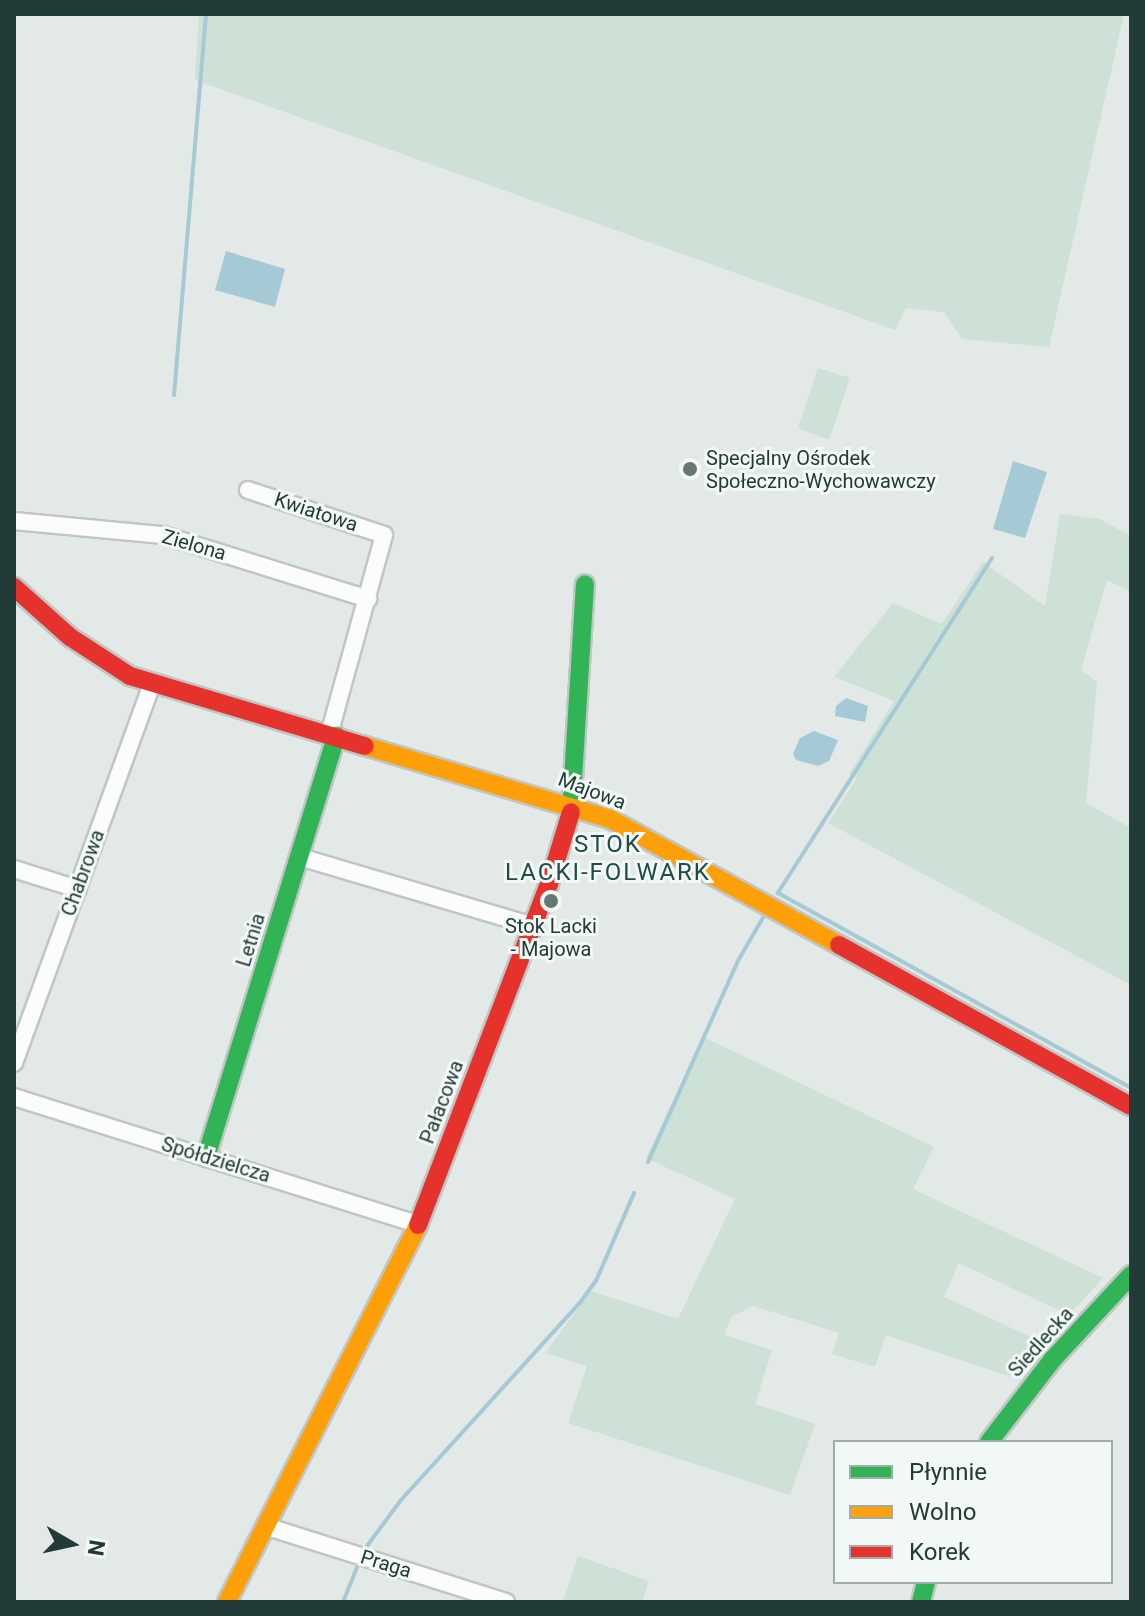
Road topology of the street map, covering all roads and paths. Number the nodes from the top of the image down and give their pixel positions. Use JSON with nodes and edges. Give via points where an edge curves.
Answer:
{"nodes":[{"id":1,"x":248,"y":490,"type":"dead end"},
{"id":2,"x":14,"y":521,"type":"edge"},
{"id":3,"x":384,"y":535,"type":"joint"},
{"id":4,"x":585,"y":584,"type":"dead end"},
{"id":5,"x":14,"y":587,"type":"edge"},
{"id":6,"x":368,"y":599,"type":"junction"},
{"id":7,"x":152,"y":684,"type":"junction"},
{"id":8,"x":332,"y":736,"type":"junction"},
{"id":9,"x":573,"y":806,"type":"junction"},
{"id":10,"x":300,"y":857,"type":"junction"},
{"id":11,"x":14,"y":869,"type":"edge"},
{"id":12,"x":78,"y":889,"type":"junction"},
{"id":13,"x":533,"y":926,"type":"junction"},
{"id":14,"x":18,"y":1038,"type":"edge"},
{"id":15,"x":14,"y":1063,"type":"edge"},
{"id":16,"x":14,"y":1097,"type":"edge"},
{"id":17,"x":1131,"y":1106,"type":"edge"},
{"id":18,"x":206,"y":1157,"type":"junction"},
{"id":19,"x":418,"y":1224,"type":"junction"},
{"id":20,"x":1131,"y":1275,"type":"edge"},
{"id":21,"x":991,"y":1440,"type":"edge"},
{"id":22,"x":265,"y":1526,"type":"junction"},
{"id":23,"x":227,"y":1602,"type":"edge"},
{"id":24,"x":506,"y":1602,"type":"edge"}],
"edges":[{"from":1,"to":3,"type":"street","name":"Kwiatowa"},
{"from":2,"to":6,"type":"street","name":"Zielona","via":[[163,535]]},
{"from":3,"to":6,"type":"street","name":"Letnia"},
{"from":4,"to":9,"type":"street","name":"Pałacowa"},
{"from":5,"to":7,"type":"street","name":"Majowa","via":[[111,668]]},
{"from":6,"to":8,"type":"street","name":"Letnia"},
{"from":7,"to":8,"type":"street","name":"Majowa"},
{"from":7,"to":12,"type":"street","name":"Chabrowa"},
{"from":8,"to":9,"type":"street","name":"Majowa"},
{"from":8,"to":10,"type":"street","name":"Letnia"},
{"from":9,"to":13,"type":"street","name":"Pałacowa"},
{"from":9,"to":17,"type":"street","name":"Majowa","via":[[610,819]]},
{"from":10,"to":13,"type":"street"},
{"from":10,"to":18,"type":"street","name":"Letnia"},
{"from":11,"to":12,"type":"street"},
{"from":12,"to":14,"type":"street","name":"Chabrowa"},
{"from":13,"to":19,"type":"street","name":"Pałacowa"},
{"from":14,"to":15,"type":"street","name":"Chabrowa"},
{"from":16,"to":18,"type":"street","name":"Spółdzielcza"},
{"from":18,"to":19,"type":"street","name":"Spółdzielcza"},
{"from":19,"to":22,"type":"street","name":"Pałacowa"},
{"from":20,"to":21,"type":"street","name":"Siedlecka","via":[[1053,1359]]},
{"from":22,"to":23,"type":"street","name":"Pałacowa"},
{"from":22,"to":24,"type":"street","name":"Praga"}]}
